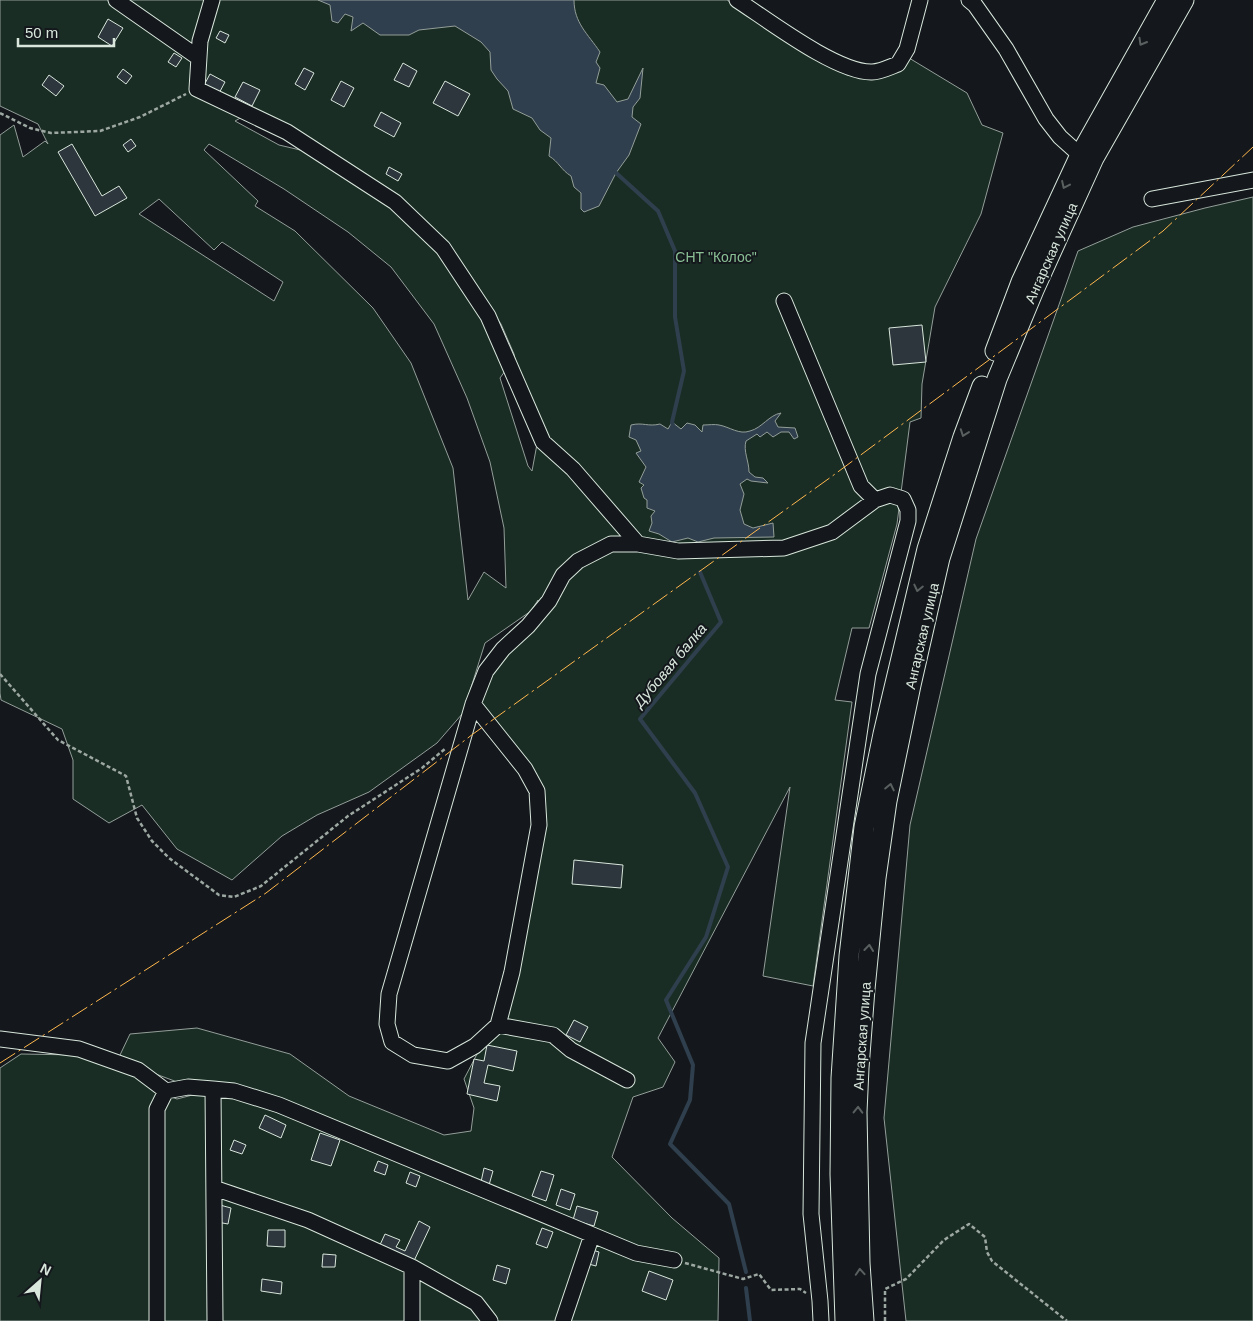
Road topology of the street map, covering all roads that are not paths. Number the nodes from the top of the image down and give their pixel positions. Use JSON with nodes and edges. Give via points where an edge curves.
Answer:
{"nodes":[{"id":1,"x":116,"y":0,"type":"edge"},
{"id":2,"x":212,"y":0,"type":"edge"},
{"id":3,"x":737,"y":0,"type":"edge"},
{"id":4,"x":920,"y":0,"type":"edge"},
{"id":5,"x":969,"y":0,"type":"edge"},
{"id":6,"x":1167,"y":0,"type":"edge"},
{"id":7,"x":1184,"y":0,"type":"edge"},
{"id":8,"x":199,"y":58,"type":"junction"},
{"id":9,"x":1080,"y":155,"type":"junction"},
{"id":10,"x":1253,"y":180,"type":"edge"},
{"id":11,"x":1152,"y":200,"type":"dead end"},
{"id":12,"x":784,"y":301,"type":"dead end"},
{"id":13,"x":875,"y":500,"type":"junction"},
{"id":14,"x":638,"y":544,"type":"junction"},
{"id":15,"x":473,"y":704,"type":"junction"},
{"id":16,"x":498,"y":1025,"type":"junction"},
{"id":17,"x":0,"y":1039,"type":"edge"},
{"id":18,"x":627,"y":1080,"type":"dead end"},
{"id":19,"x":213,"y":1089,"type":"junction"},
{"id":20,"x":166,"y":1091,"type":"junction"},
{"id":21,"x":214,"y":1188,"type":"junction"},
{"id":22,"x":592,"y":1235,"type":"junction"},
{"id":23,"x":674,"y":1260,"type":"road end"},
{"id":24,"x":412,"y":1267,"type":"junction"},
{"id":25,"x":158,"y":1321,"type":"edge"},
{"id":26,"x":215,"y":1321,"type":"edge"},
{"id":27,"x":412,"y":1321,"type":"edge"},
{"id":28,"x":490,"y":1321,"type":"edge"},
{"id":29,"x":563,"y":1321,"type":"edge"},
{"id":30,"x":821,"y":1321,"type":"edge"},
{"id":31,"x":845,"y":1321,"type":"edge"},
{"id":32,"x":864,"y":1321,"type":"edge"}],
"edges":[{"from":1,"to":8,"type":"street"},
{"from":2,"to":8,"type":"street","via":[[200,41]]},
{"from":3,"to":4,"type":"street","via":[[814,50],[853,70],[873,72],[898,64],[907,49]]},
{"from":5,"to":9,"type":"street","via":[[1006,48],[1046,119]]},
{"from":6,"to":9,"type":"main road","name":"Ангарская улица","one_way":true},
{"from":32,"to":7,"type":"main road","name":"Ангарская улица","one_way":true,"via":[[857,1112],[876,878],[887,801],[940,558],[997,379],[1034,290],[1094,158]]},
{"from":8,"to":14,"type":"street","via":[[197,89],[286,132],[386,196],[443,248],[488,316],[543,442],[573,469]]},
{"from":9,"to":31,"type":"main road","name":"Ангарская улица","one_way":true,"via":[[1021,282],[954,465],[927,549],[864,827],[849,956],[840,1078]]},
{"from":10,"to":11,"type":"street"},
{"from":12,"to":13,"type":"street","via":[[860,486]]},
{"from":13,"to":14,"type":"street","via":[[832,532],[784,548],[678,551]]},
{"from":13,"to":30,"type":"street","via":[[890,495],[903,499],[908,521],[868,674],[813,1043],[811,1214]]},
{"from":14,"to":15,"type":"street","via":[[611,544],[578,561],[563,575],[549,601],[486,671]]},
{"from":15,"to":16,"type":"street","via":[[525,770],[537,791],[539,825],[512,972]]},
{"from":15,"to":16,"type":"street","via":[[389,994],[387,1024],[392,1042],[413,1055],[448,1061],[475,1046]]},
{"from":16,"to":18,"type":"street","via":[[552,1035],[571,1050]]},
{"from":17,"to":20,"type":"street","via":[[79,1049],[138,1070]]},
{"from":19,"to":20,"type":"street","via":[[188,1087]]},
{"from":19,"to":21,"type":"street"},
{"from":19,"to":22,"type":"street","via":[[234,1091],[279,1105]]},
{"from":20,"to":25,"type":"street","via":[[157,1110]]},
{"from":21,"to":24,"type":"street","via":[[308,1220]]},
{"from":21,"to":26,"type":"street"},
{"from":22,"to":23,"type":"street","via":[[636,1253]]},
{"from":22,"to":29,"type":"street"},
{"from":24,"to":27,"type":"street"},
{"from":24,"to":28,"type":"street","via":[[476,1303]]}]}
